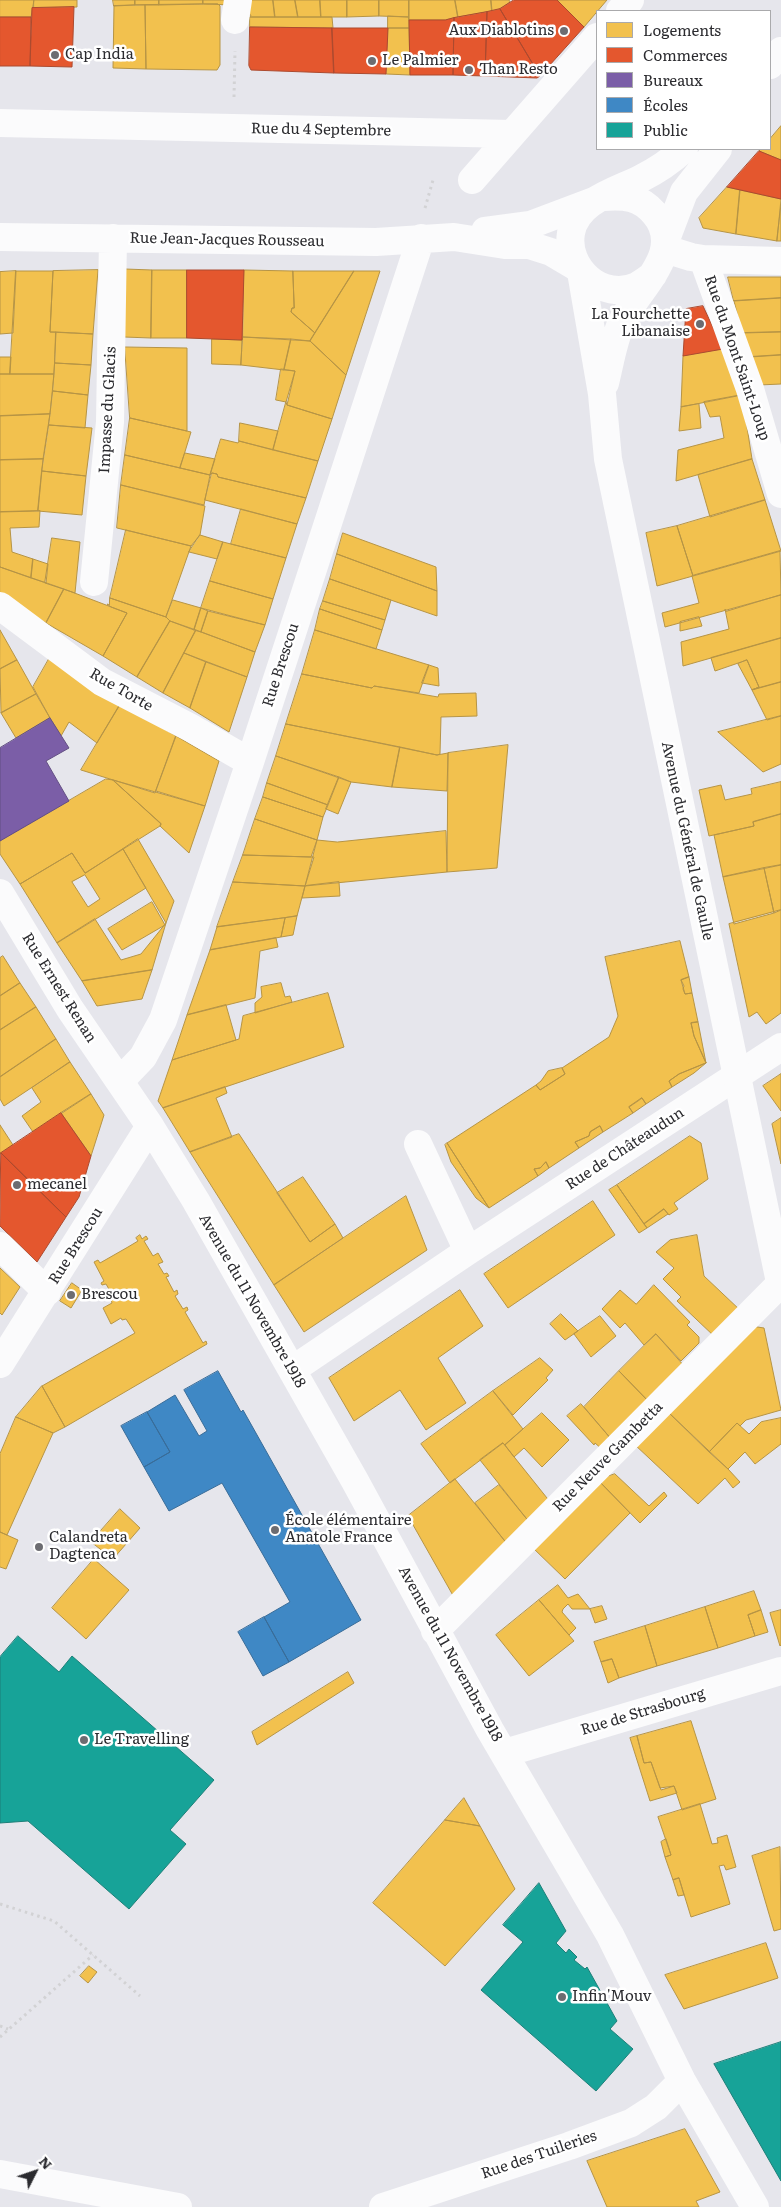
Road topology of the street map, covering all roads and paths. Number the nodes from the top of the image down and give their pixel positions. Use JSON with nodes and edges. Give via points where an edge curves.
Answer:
{"nodes":[{"id":1,"x":630,"y":0,"type":"edge"},
{"id":2,"x":621,"y":10,"type":"edge"},
{"id":3,"x":596,"y":38,"type":"edge"},
{"id":4,"x":781,"y":52,"type":"edge"},
{"id":5,"x":771,"y":64,"type":"edge"},
{"id":6,"x":0,"y":123,"type":"edge"},
{"id":7,"x":512,"y":134,"type":"junction"},
{"id":8,"x":683,"y":150,"type":"edge"},
{"id":9,"x":717,"y":150,"type":"edge"},
{"id":10,"x":434,"y":180,"type":"dead end"},
{"id":11,"x":472,"y":180,"type":"dead end"},
{"id":12,"x":597,"y":200,"type":"junction"},
{"id":13,"x":422,"y":227,"type":"junction"},
{"id":14,"x":0,"y":237,"type":"edge"},
{"id":15,"x":454,"y":237,"type":"junction"},
{"id":16,"x":113,"y":238,"type":"junction"},
{"id":17,"x":665,"y":245,"type":"junction"},
{"id":18,"x":703,"y":259,"type":"junction"},
{"id":19,"x":781,"y":261,"type":"edge"},
{"id":20,"x":579,"y":270,"type":"junction"},
{"id":21,"x":653,"y":275,"type":"junction"},
{"id":22,"x":602,"y":394,"type":"junction"},
{"id":23,"x":781,"y":494,"type":"edge"},
{"id":24,"x":94,"y":582,"type":"dead end"},
{"id":25,"x":0,"y":606,"type":"edge"},
{"id":26,"x":250,"y":762,"type":"junction"},
{"id":27,"x":0,"y":893,"type":"edge"},
{"id":28,"x":781,"y":1047,"type":"edge"},
{"id":29,"x":736,"y":1077,"type":"junction"},
{"id":30,"x":120,"y":1081,"type":"junction"},
{"id":31,"x":150,"y":1126,"type":"junction"},
{"id":32,"x":418,"y":1144,"type":"dead end"},
{"id":33,"x":0,"y":1246,"type":"edge"},
{"id":34,"x":468,"y":1251,"type":"junction"},
{"id":35,"x":781,"y":1285,"type":"edge"},
{"id":36,"x":47,"y":1292,"type":"junction"},
{"id":37,"x":0,"y":1364,"type":"edge"},
{"id":38,"x":292,"y":1370,"type":"junction"},
{"id":39,"x":435,"y":1631,"type":"junction"},
{"id":40,"x":781,"y":1671,"type":"edge"},
{"id":41,"x":505,"y":1753,"type":"junction"},
{"id":42,"x":0,"y":1904,"type":"edge"},
{"id":43,"x":92,"y":1955,"type":"junction"},
{"id":44,"x":140,"y":1996,"type":"dead end"},
{"id":45,"x":0,"y":2026,"type":"edge"},
{"id":46,"x":8,"y":2029,"type":"junction"},
{"id":47,"x":0,"y":2037,"type":"edge"},
{"id":48,"x":682,"y":2081,"type":"junction"},
{"id":49,"x":0,"y":2174,"type":"edge"},
{"id":50,"x":178,"y":2207,"type":"edge"},
{"id":51,"x":383,"y":2207,"type":"edge"},
{"id":52,"x":755,"y":2207,"type":"edge"}],
"edges":[{"from":1,"to":2,"type":"street"},
{"from":3,"to":7,"type":"street"},
{"from":4,"to":5,"type":"street"},
{"from":6,"to":7,"type":"street","name":"Rue du 4 Septembre"},
{"from":7,"to":11,"type":"street"},
{"from":8,"to":12,"type":"street","via":[[659,169]]},
{"from":9,"to":17,"type":"street","via":[[684,192]]},
{"from":10,"to":13,"type":"path"},
{"from":12,"to":15,"type":"street","name":"Rue Jean-Jacques Rousseau","via":[[530,225]]},
{"from":12,"to":17,"type":"street","via":[[625,195],[645,203],[660,220]]},
{"from":12,"to":20,"type":"street","via":[[578,216],[571,232],[571,251]]},
{"from":13,"to":15,"type":"street","name":"Rue Jean-Jacques Rousseau"},
{"from":13,"to":16,"type":"street","name":"Rue Jean-Jacques Rousseau","via":[[376,242]]},
{"from":13,"to":26,"type":"street","name":"Rue Brescou"},
{"from":14,"to":16,"type":"street","name":"Rue Jean-Jacques Rousseau"},
{"from":15,"to":20,"type":"street","name":"Rue Jean-Jacques Rousseau","via":[[505,245],[529,244],[551,252]]},
{"from":16,"to":24,"type":"street","name":"Impasse du Glacis","via":[[110,422]]},
{"from":17,"to":18,"type":"street","name":"Rue du Mont Saint-Loup"},
{"from":17,"to":21,"type":"street","via":[[661,263]]},
{"from":18,"to":19,"type":"street"},
{"from":18,"to":23,"type":"street","name":"Rue du Mont Saint-Loup","via":[[750,390]]},
{"from":20,"to":21,"type":"street","via":[[596,285],[616,290],[636,286]]},
{"from":20,"to":22,"type":"street","name":"Avenue du Général de Gaulle"},
{"from":21,"to":22,"type":"street","name":"Avenue du Général de Gaulle","via":[[621,324]]},
{"from":22,"to":29,"type":"street","name":"Avenue du Général de Gaulle","via":[[608,459]]},
{"from":25,"to":26,"type":"street","name":"Rue Torte","via":[[102,682]]},
{"from":26,"to":30,"type":"street","name":"Rue Brescou","via":[[163,1020],[143,1057]]},
{"from":27,"to":30,"type":"street","name":"Rue Ernest Renan","via":[[70,1008]]},
{"from":28,"to":29,"type":"street","name":"Rue de Châteaudun"},
{"from":29,"to":34,"type":"street","name":"Rue de Châteaudun"},
{"from":29,"to":35,"type":"street","name":"Avenue du Général de Gaulle"},
{"from":30,"to":31,"type":"street","name":"Avenue du 11 Novembre 1918"},
{"from":31,"to":36,"type":"street","name":"Rue Brescou"},
{"from":31,"to":38,"type":"street","name":"Avenue du 11 Novembre 1918"},
{"from":32,"to":34,"type":"street"},
{"from":33,"to":36,"type":"street"},
{"from":34,"to":38,"type":"street","name":"Rue de Châteaudun"},
{"from":35,"to":39,"type":"street","name":"Rue Neuve Gambetta"},
{"from":36,"to":37,"type":"street","name":"Rue Brescou"},
{"from":38,"to":39,"type":"street","name":"Avenue du 11 Novembre 1918"},
{"from":39,"to":41,"type":"street","name":"Avenue du 11 Novembre 1918"},
{"from":40,"to":41,"type":"street","name":"Rue de Strasbourg"},
{"from":41,"to":48,"type":"street","name":"Avenue du 11 Novembre 1918","via":[[610,1936]]},
{"from":42,"to":43,"type":"path","via":[[54,1921]]},
{"from":43,"to":44,"type":"path"},
{"from":43,"to":46,"type":"path"},
{"from":45,"to":46,"type":"path"},
{"from":46,"to":47,"type":"path"},
{"from":48,"to":51,"type":"street","name":"Rue des Tuileries","via":[[656,2107],[631,2123]]},
{"from":48,"to":52,"type":"street","name":"Avenue du 11 Novembre 1918"},
{"from":49,"to":50,"type":"street"}]}
